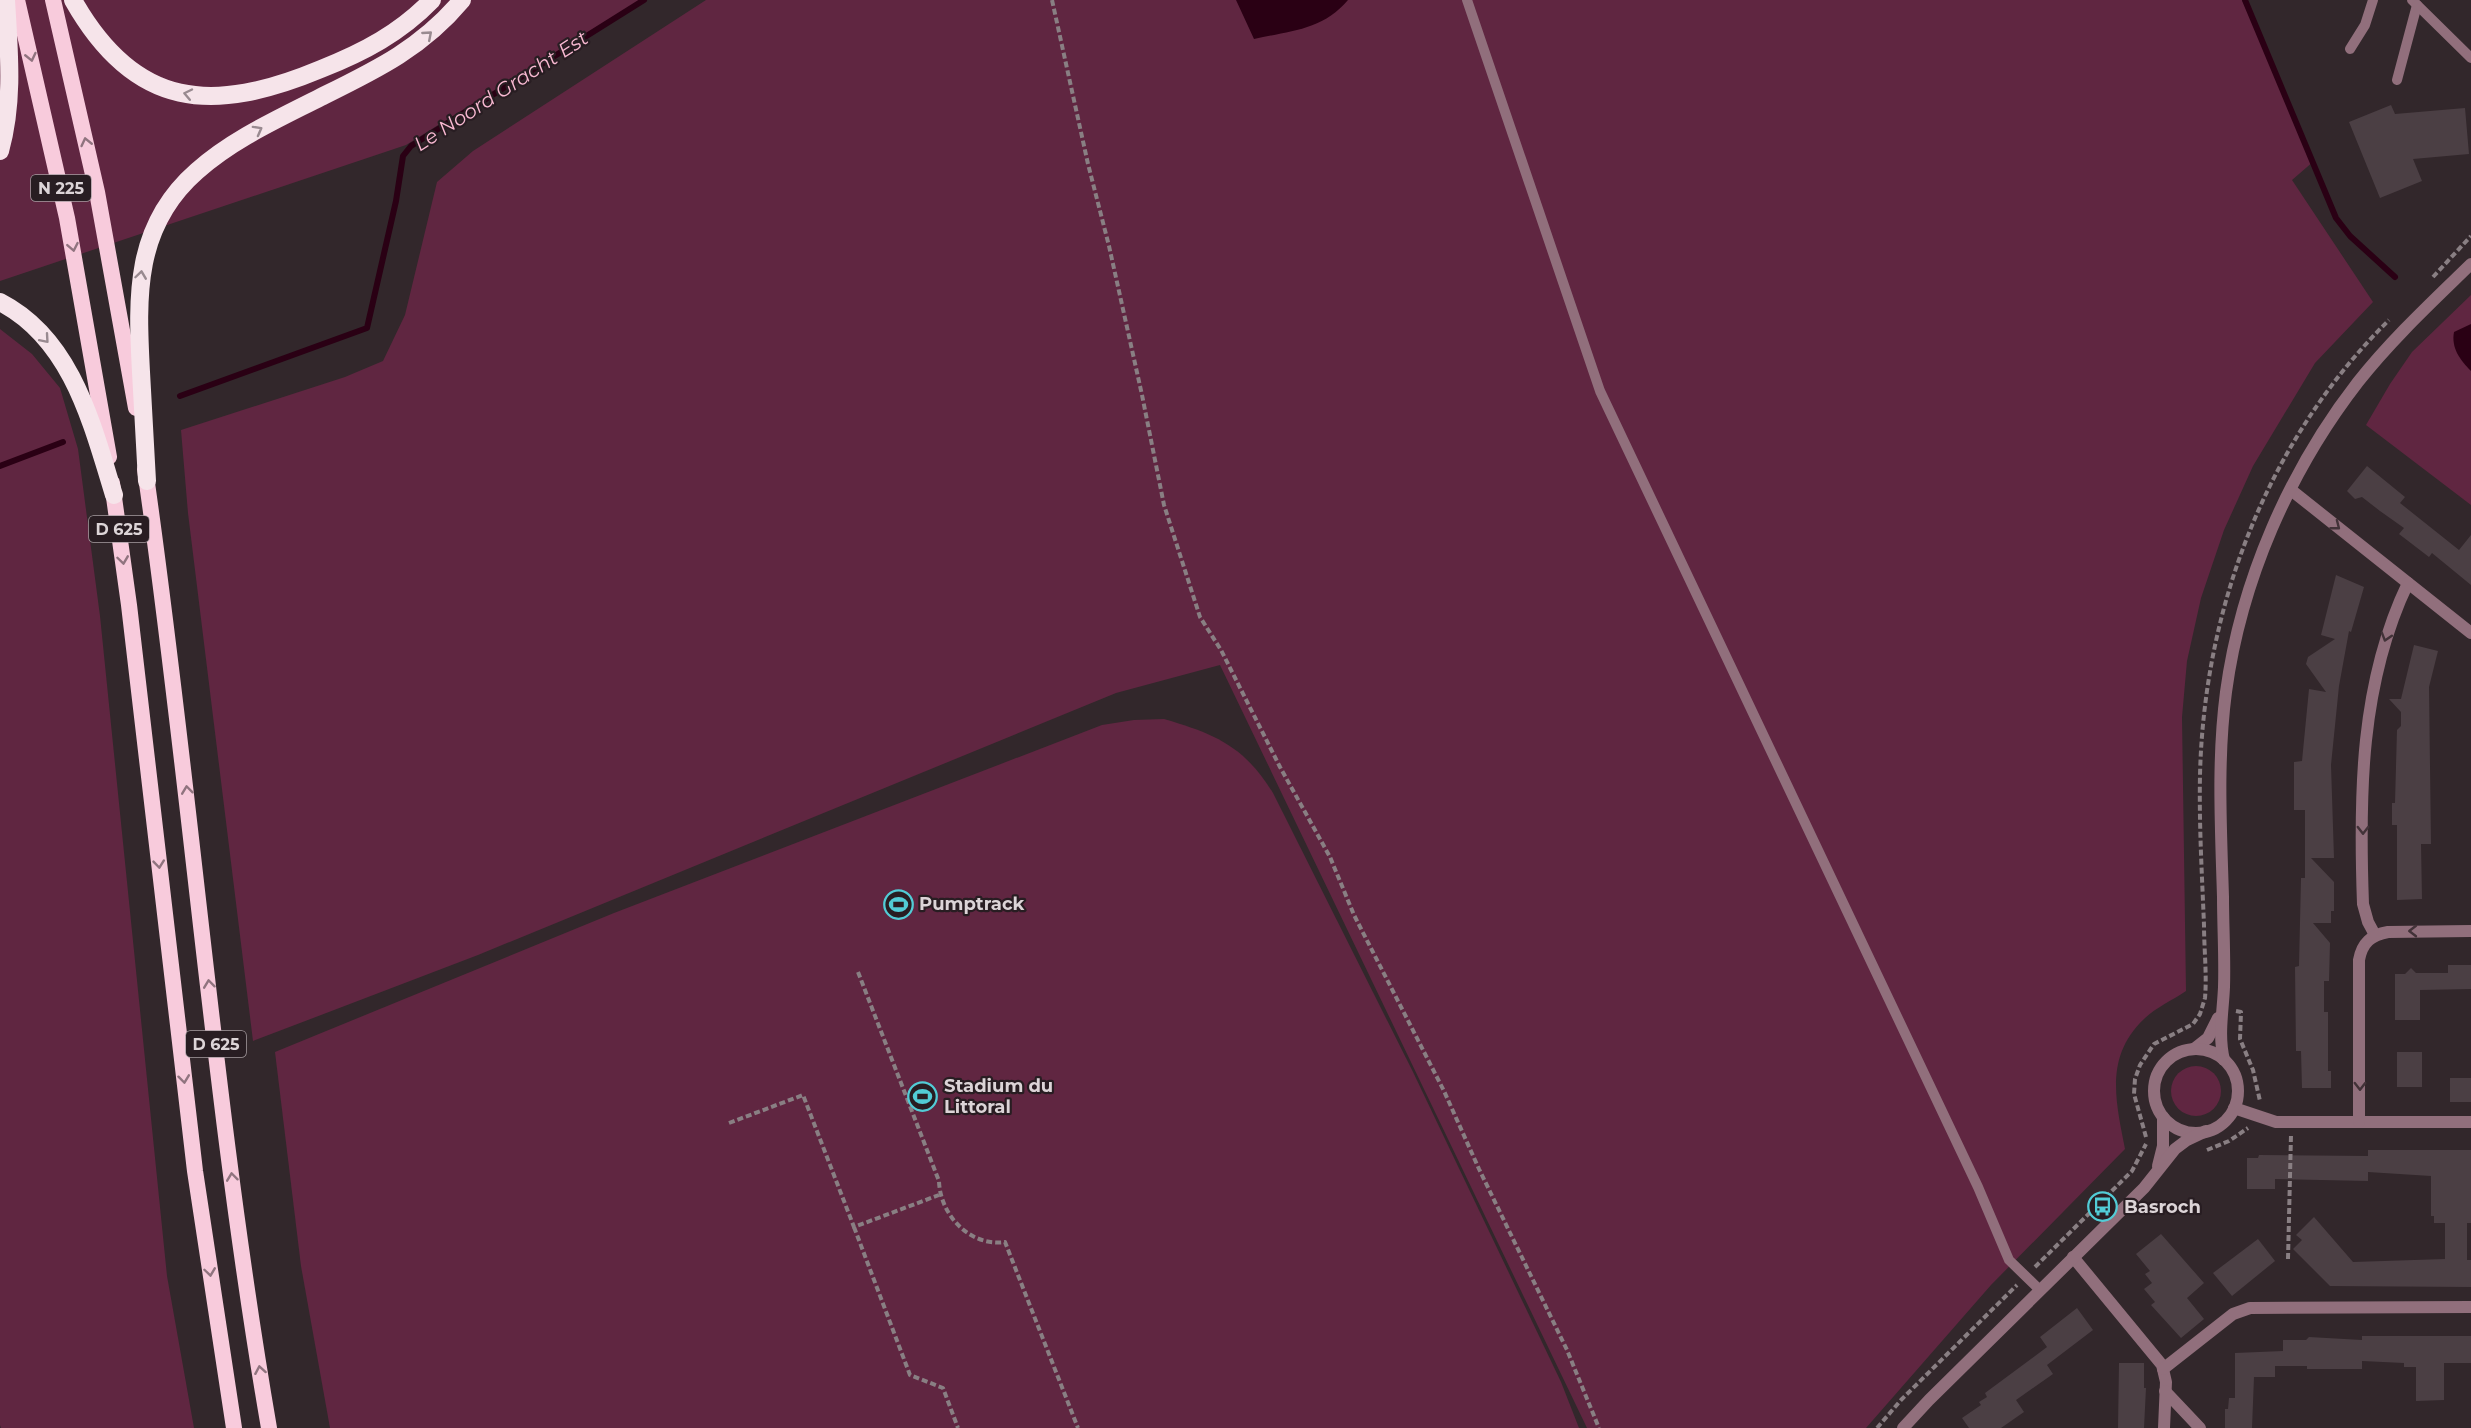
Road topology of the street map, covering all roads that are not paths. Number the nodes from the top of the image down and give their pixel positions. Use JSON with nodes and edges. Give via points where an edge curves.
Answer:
{"nodes":[{"id":1,"x":6,"y":0,"type":"edge"},
{"id":2,"x":16,"y":0,"type":"edge"},
{"id":3,"x":53,"y":0,"type":"edge"},
{"id":4,"x":72,"y":0,"type":"edge"},
{"id":5,"x":432,"y":0,"type":"edge"},
{"id":6,"x":462,"y":0,"type":"edge"},
{"id":7,"x":1467,"y":0,"type":"edge"},
{"id":8,"x":2373,"y":0,"type":"edge"},
{"id":9,"x":2414,"y":3,"type":"edge"},
{"id":10,"x":2350,"y":49,"type":"dead end"},
{"id":11,"x":2471,"y":58,"type":"edge"},
{"id":12,"x":2397,"y":80,"type":"dead end"},
{"id":13,"x":0,"y":151,"type":"edge"},
{"id":14,"x":2471,"y":264,"type":"edge"},
{"id":15,"x":0,"y":303,"type":"edge"},
{"id":16,"x":118,"y":303,"type":"joint"},
{"id":17,"x":96,"y":378,"type":"joint"},
{"id":18,"x":147,"y":481,"type":"junction"},
{"id":19,"x":2290,"y":490,"type":"junction"},
{"id":20,"x":114,"y":495,"type":"junction"},
{"id":21,"x":2408,"y":583,"type":"junction"},
{"id":22,"x":2471,"y":633,"type":"edge"},
{"id":23,"x":2471,"y":931,"type":"edge"},
{"id":24,"x":2375,"y":935,"type":"junction"},
{"id":25,"x":2222,"y":1008,"type":"junction"},
{"id":26,"x":2194,"y":1049,"type":"junction"},
{"id":27,"x":2223,"y":1060,"type":"junction"},
{"id":28,"x":2234,"y":1108,"type":"junction"},
{"id":29,"x":2163,"y":1117,"type":"junction"},
{"id":30,"x":2359,"y":1122,"type":"junction"},
{"id":31,"x":2471,"y":1122,"type":"edge"},
{"id":32,"x":2206,"y":1131,"type":"junction"},
{"id":33,"x":2156,"y":1173,"type":"junction"},
{"id":34,"x":2073,"y":1257,"type":"junction"},
{"id":35,"x":2040,"y":1290,"type":"junction"},
{"id":36,"x":2471,"y":1307,"type":"edge"},
{"id":37,"x":2163,"y":1369,"type":"junction"},
{"id":38,"x":2165,"y":1391,"type":"junction"},
{"id":39,"x":234,"y":1428,"type":"edge"},
{"id":40,"x":269,"y":1428,"type":"edge"},
{"id":41,"x":1903,"y":1428,"type":"edge"},
{"id":42,"x":2164,"y":1428,"type":"edge"},
{"id":43,"x":2200,"y":1428,"type":"edge"}],
"edges":[{"from":1,"to":13,"type":"highway","via":[[10,90]]},
{"from":2,"to":17,"type":"highway","number":"N 225","one_way":true,"via":[[60,187]]},
{"from":16,"to":3,"type":"highway","number":"N 225","one_way":true},
{"from":5,"to":4,"type":"highway","one_way":true,"via":[[399,31],[359,53],[278,86],[220,97],[183,93],[131,70],[106,49]]},
{"from":18,"to":6,"type":"highway","one_way":true,"via":[[140,286],[147,244],[168,202],[196,172],[237,142],[403,55]]},
{"from":7,"to":35,"type":"lane","via":[[1599,391],[1978,1187],[2009,1260]]},
{"from":8,"to":10,"type":"lane","via":[[2365,25]]},
{"from":9,"to":11,"type":"lane"},
{"from":9,"to":12,"type":"lane"},
{"from":14,"to":19,"type":"street","via":[[2396,338],[2357,384]]},
{"from":15,"to":20,"type":"highway","one_way":true,"via":[[41,334],[72,376],[89,415]]},
{"from":16,"to":18,"type":"highway","number":"D 625"},
{"from":17,"to":20,"type":"highway","number":"D 625"},
{"from":40,"to":18,"type":"highway","number":"D 625","one_way":true,"via":[[224,1116],[168,628]]},
{"from":19,"to":21,"type":"street","one_way":true},
{"from":19,"to":25,"type":"street","via":[[2247,597],[2226,692],[2220,781]]},
{"from":20,"to":39,"type":"highway","number":"D 625","one_way":true,"via":[[186,1095]]},
{"from":21,"to":22,"type":"street"},
{"from":21,"to":24,"type":"street","one_way":true,"via":[[2385,640],[2371,693],[2363,759],[2363,904]]},
{"from":23,"to":24,"type":"street","one_way":true},
{"from":24,"to":30,"type":"street","one_way":true,"via":[[2364,945],[2359,960]]},
{"from":25,"to":26,"type":"street","via":[[2208,1038]]},
{"from":25,"to":27,"type":"street"},
{"from":26,"to":27,"type":"street","via":[[2208,1051]]},
{"from":26,"to":29,"type":"street","via":[[2170,1058],[2159,1072],[2154,1093]]},
{"from":27,"to":28,"type":"street","via":[[2236,1080]]},
{"from":28,"to":30,"type":"street","via":[[2263,1119]]},
{"from":28,"to":32,"type":"street","via":[[2226,1120]]},
{"from":29,"to":32,"type":"street","via":[[2181,1130]]},
{"from":29,"to":33,"type":"street","via":[[2163,1146]]},
{"from":30,"to":31,"type":"street"},
{"from":32,"to":33,"type":"street","via":[[2175,1149]]},
{"from":33,"to":34,"type":"street"},
{"from":34,"to":35,"type":"street"},
{"from":34,"to":37,"type":"street"},
{"from":35,"to":41,"type":"street"},
{"from":36,"to":37,"type":"street","via":[[2250,1308],[2233,1314]]},
{"from":37,"to":38,"type":"street"},
{"from":38,"to":42,"type":"street"},
{"from":38,"to":43,"type":"street"}]}
